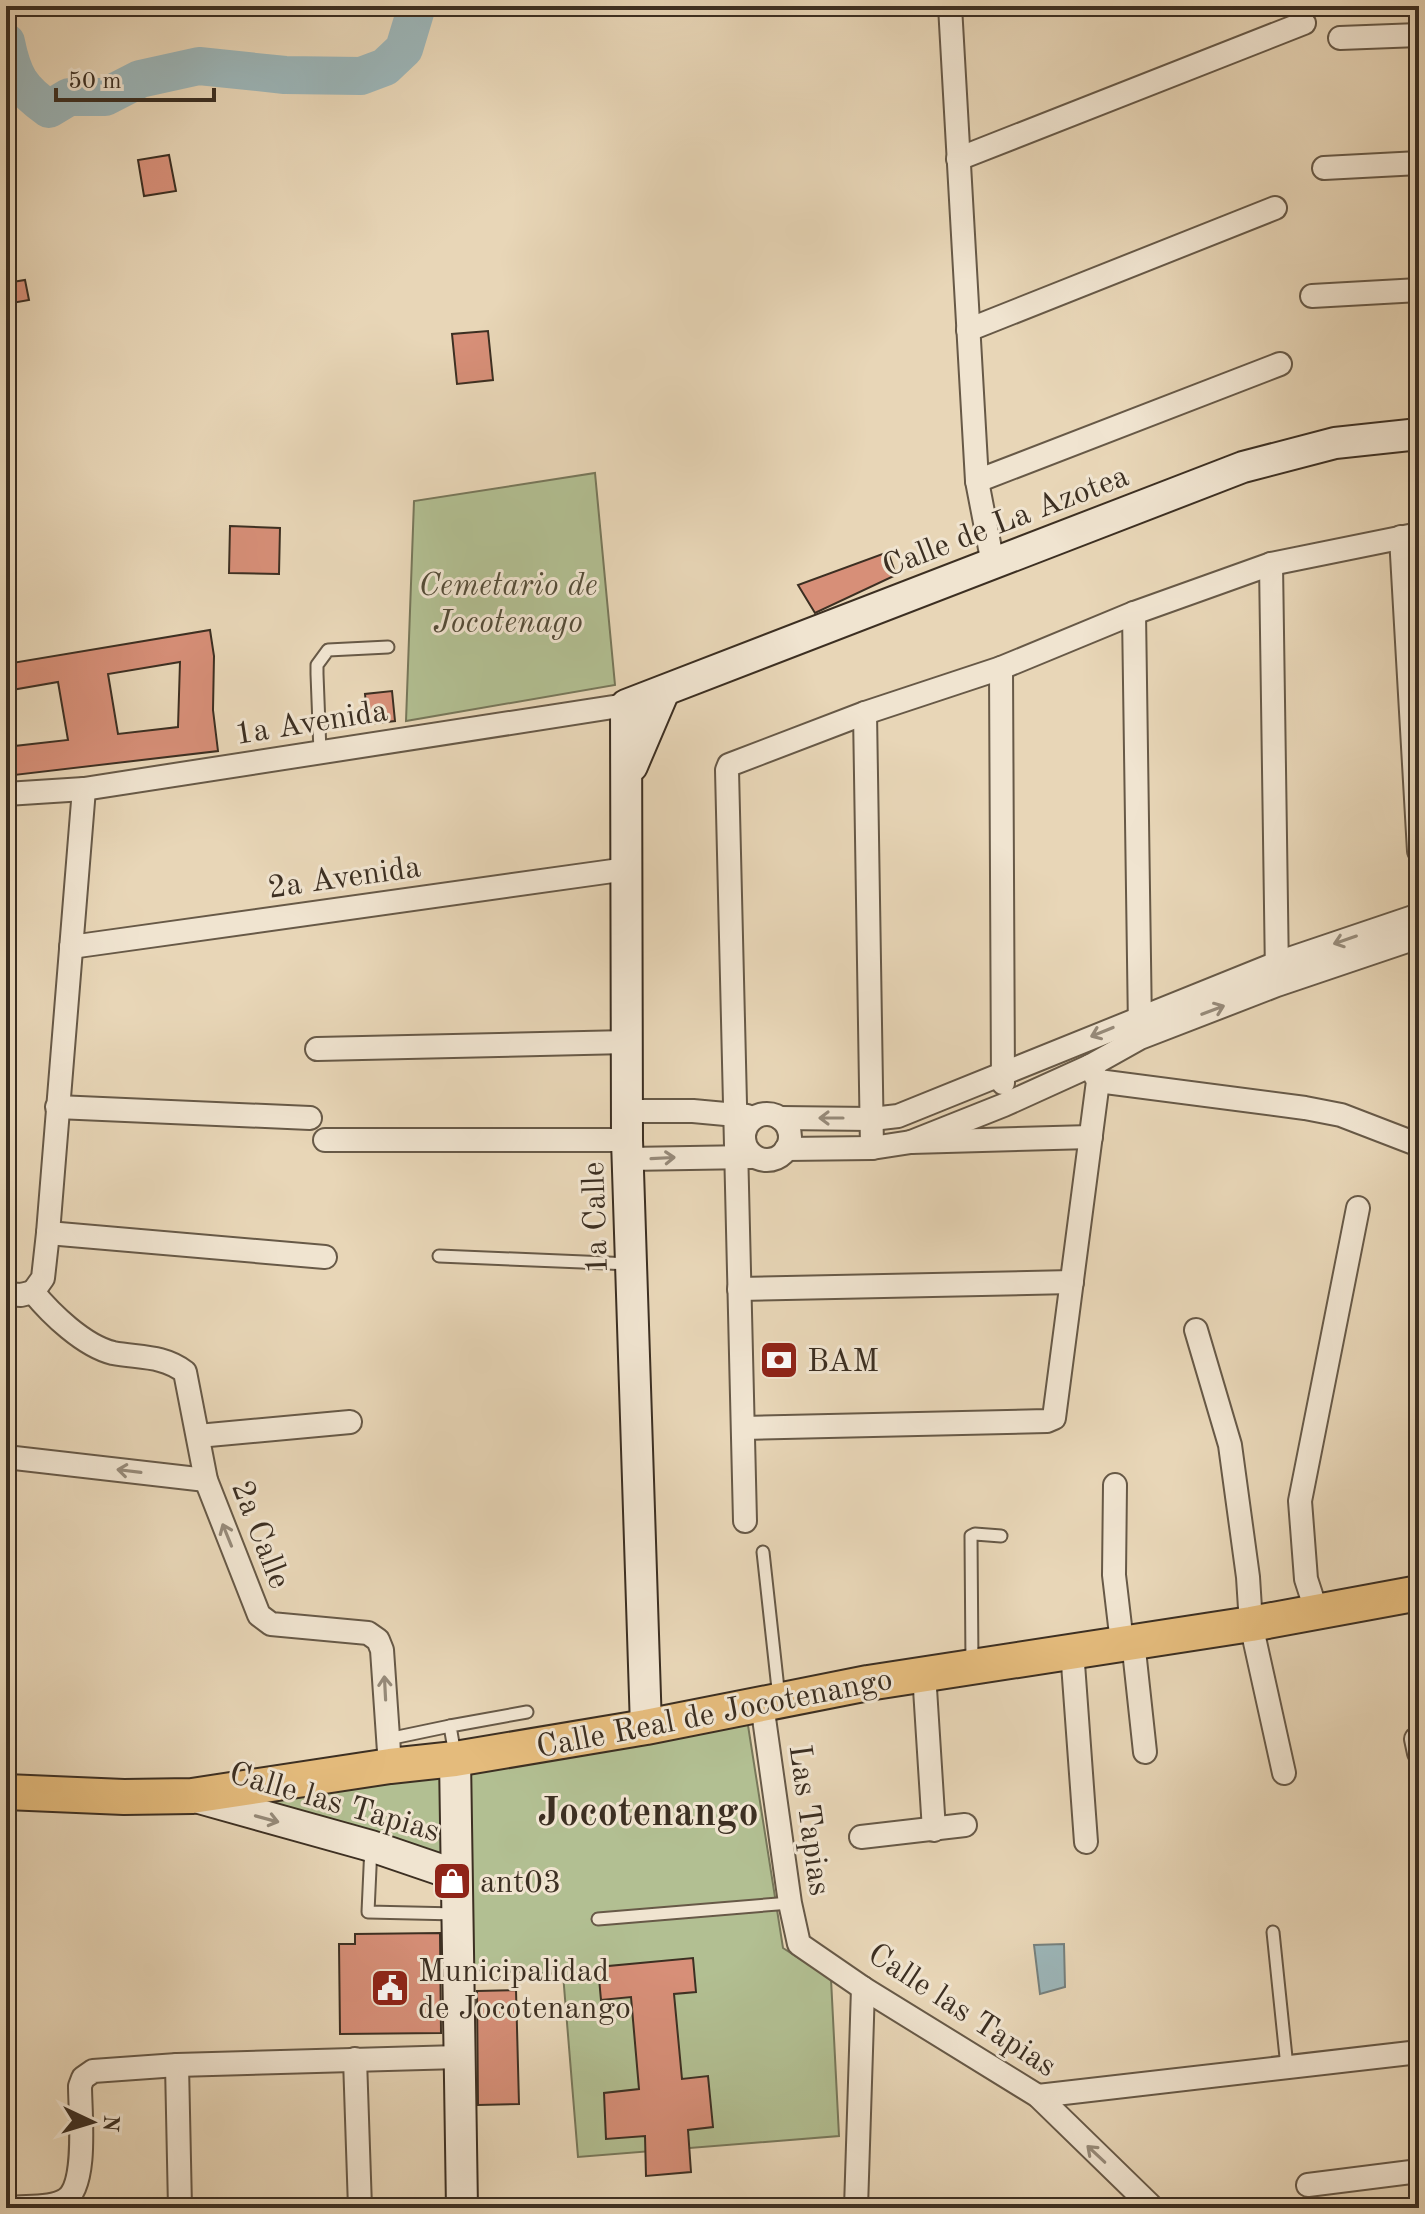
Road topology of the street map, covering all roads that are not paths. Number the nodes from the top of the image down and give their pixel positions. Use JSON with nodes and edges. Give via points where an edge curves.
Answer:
{"nodes":[{"id":1,"x":950,"y":6,"type":"edge"},
{"id":2,"x":1304,"y":23,"type":"dead end"},
{"id":3,"x":1419,"y":35,"type":"edge"},
{"id":4,"x":1340,"y":38,"type":"dead end"},
{"id":5,"x":958,"y":159,"type":"junction"},
{"id":6,"x":1419,"y":163,"type":"edge"},
{"id":7,"x":1324,"y":168,"type":"dead end"},
{"id":8,"x":1275,"y":208,"type":"dead end"},
{"id":9,"x":1419,"y":290,"type":"edge"},
{"id":10,"x":1312,"y":296,"type":"dead end"},
{"id":11,"x":968,"y":330,"type":"junction"},
{"id":12,"x":1280,"y":364,"type":"dead end"},
{"id":13,"x":1419,"y":434,"type":"edge"},
{"id":14,"x":977,"y":481,"type":"junction"},
{"id":15,"x":1410,"y":535,"type":"edge"},
{"id":16,"x":993,"y":564,"type":"junction"},
{"id":17,"x":1271,"y":564,"type":"junction"},
{"id":18,"x":1134,"y":613,"type":"junction"},
{"id":19,"x":388,"y":647,"type":"dead end"},
{"id":20,"x":1001,"y":668,"type":"junction"},
{"id":21,"x":664,"y":691,"type":"junction"},
{"id":22,"x":626,"y":705,"type":"junction"},
{"id":23,"x":865,"y":713,"type":"junction"},
{"id":24,"x":320,"y":752,"type":"junction"},
{"id":25,"x":627,"y":779,"type":"junction"},
{"id":26,"x":84,"y":789,"type":"junction"},
{"id":27,"x":6,"y":794,"type":"edge"},
{"id":28,"x":1419,"y":851,"type":"edge"},
{"id":29,"x":627,"y":869,"type":"junction"},
{"id":30,"x":1419,"y":915,"type":"edge"},
{"id":31,"x":1419,"y":937,"type":"edge"},
{"id":32,"x":71,"y":947,"type":"junction"},
{"id":33,"x":1277,"y":974,"type":"junction"},
{"id":34,"x":1140,"y":1027,"type":"junction"},
{"id":35,"x":627,"y":1042,"type":"junction"},
{"id":36,"x":317,"y":1049,"type":"dead end"},
{"id":37,"x":1003,"y":1072,"type":"junction"},
{"id":38,"x":1094,"y":1074,"type":"junction"},
{"id":39,"x":1004,"y":1105,"type":"junction"},
{"id":40,"x":57,"y":1107,"type":"junction"},
{"id":41,"x":744,"y":1116,"type":"junction"},
{"id":42,"x":310,"y":1118,"type":"dead end"},
{"id":43,"x":780,"y":1118,"type":"junction"},
{"id":44,"x":872,"y":1119,"type":"junction"},
{"id":45,"x":628,"y":1137,"type":"junction"},
{"id":46,"x":1091,"y":1137,"type":"junction"},
{"id":47,"x":325,"y":1140,"type":"dead end"},
{"id":48,"x":911,"y":1142,"type":"junction"},
{"id":49,"x":1419,"y":1145,"type":"edge"},
{"id":50,"x":872,"y":1148,"type":"junction"},
{"id":51,"x":786,"y":1149,"type":"junction"},
{"id":52,"x":746,"y":1157,"type":"junction"},
{"id":53,"x":1358,"y":1208,"type":"dead end"},
{"id":54,"x":48,"y":1233,"type":"junction"},
{"id":55,"x":439,"y":1256,"type":"dead end"},
{"id":56,"x":325,"y":1257,"type":"dead end"},
{"id":57,"x":631,"y":1264,"type":"junction"},
{"id":58,"x":1072,"y":1282,"type":"junction"},
{"id":59,"x":739,"y":1289,"type":"junction"},
{"id":60,"x":33,"y":1292,"type":"junction"},
{"id":61,"x":6,"y":1294,"type":"edge"},
{"id":62,"x":1196,"y":1330,"type":"dead end"},
{"id":63,"x":350,"y":1422,"type":"dead end"},
{"id":64,"x":743,"y":1428,"type":"junction"},
{"id":65,"x":198,"y":1436,"type":"junction"},
{"id":66,"x":6,"y":1457,"type":"edge"},
{"id":67,"x":206,"y":1480,"type":"junction"},
{"id":68,"x":1115,"y":1485,"type":"dead end"},
{"id":69,"x":745,"y":1521,"type":"dead end"},
{"id":70,"x":1001,"y":1536,"type":"dead end"},
{"id":71,"x":763,"y":1552,"type":"dead end"},
{"id":72,"x":1419,"y":1593,"type":"edge"},
{"id":73,"x":1317,"y":1613,"type":"junction"},
{"id":74,"x":1251,"y":1624,"type":"junction"},
{"id":75,"x":1128,"y":1642,"type":"junction"},
{"id":76,"x":1072,"y":1650,"type":"junction"},
{"id":77,"x":972,"y":1668,"type":"junction"},
{"id":78,"x":924,"y":1673,"type":"junction"},
{"id":79,"x":771,"y":1703,"type":"junction"},
{"id":80,"x":527,"y":1712,"type":"dead end"},
{"id":81,"x":450,"y":1726,"type":"junction"},
{"id":82,"x":646,"y":1727,"type":"junction"},
{"id":83,"x":389,"y":1752,"type":"junction"},
{"id":84,"x":1145,"y":1752,"type":"dead end"},
{"id":85,"x":455,"y":1759,"type":"junction"},
{"id":86,"x":1284,"y":1773,"type":"dead end"},
{"id":87,"x":6,"y":1792,"type":"edge"},
{"id":88,"x":192,"y":1796,"type":"junction"},
{"id":89,"x":965,"y":1825,"type":"dead end"},
{"id":90,"x":934,"y":1830,"type":"junction"},
{"id":91,"x":861,"y":1837,"type":"dead end"},
{"id":92,"x":1086,"y":1842,"type":"dead end"},
{"id":93,"x":371,"y":1846,"type":"junction"},
{"id":94,"x":456,"y":1875,"type":"junction"},
{"id":95,"x":790,"y":1903,"type":"junction"},
{"id":96,"x":457,"y":1914,"type":"junction"},
{"id":97,"x":598,"y":1919,"type":"dead end"},
{"id":98,"x":1273,"y":1932,"type":"dead end"},
{"id":99,"x":799,"y":1944,"type":"joint"},
{"id":100,"x":863,"y":1988,"type":"junction"},
{"id":101,"x":1419,"y":2052,"type":"edge"},
{"id":102,"x":459,"y":2057,"type":"junction"},
{"id":103,"x":355,"y":2059,"type":"junction"},
{"id":104,"x":177,"y":2065,"type":"junction"},
{"id":105,"x":1287,"y":2067,"type":"junction"},
{"id":106,"x":1038,"y":2096,"type":"junction"},
{"id":107,"x":1419,"y":2171,"type":"edge"},
{"id":108,"x":1308,"y":2185,"type":"dead end"},
{"id":109,"x":10,"y":2208,"type":"edge"},
{"id":110,"x":180,"y":2208,"type":"edge"},
{"id":111,"x":360,"y":2208,"type":"edge"},
{"id":112,"x":462,"y":2208,"type":"edge"},
{"id":113,"x":856,"y":2208,"type":"edge"},
{"id":114,"x":1153,"y":2208,"type":"edge"}],
"edges":[{"from":1,"to":5,"type":"street"},
{"from":2,"to":5,"type":"street"},
{"from":3,"to":4,"type":"street"},
{"from":5,"to":11,"type":"street"},
{"from":6,"to":7,"type":"street"},
{"from":8,"to":11,"type":"street"},
{"from":9,"to":10,"type":"street"},
{"from":11,"to":14,"type":"street"},
{"from":12,"to":14,"type":"street"},
{"from":13,"to":16,"type":"street","name":"Calle de La Azotea","via":[[1335,443],[1243,467]]},
{"from":14,"to":16,"type":"street"},
{"from":15,"to":17,"type":"street"},
{"from":15,"to":28,"type":"street"},
{"from":16,"to":21,"type":"street","name":"Calle de La Azotea"},
{"from":17,"to":18,"type":"street"},
{"from":17,"to":33,"type":"street"},
{"from":18,"to":20,"type":"street"},
{"from":18,"to":34,"type":"street"},
{"from":19,"to":24,"type":"lane","via":[[328,650],[321,657]]},
{"from":20,"to":23,"type":"street"},
{"from":20,"to":37,"type":"street"},
{"from":21,"to":22,"type":"street","name":"Calle de La Azotea"},
{"from":21,"to":25,"type":"street"},
{"from":22,"to":24,"type":"street","name":"1a Avenida"},
{"from":22,"to":25,"type":"street","name":"1a Calle"},
{"from":23,"to":41,"type":"street","via":[[732,763],[727,770]]},
{"from":23,"to":44,"type":"street"},
{"from":24,"to":26,"type":"street","name":"1a Avenida"},
{"from":25,"to":29,"type":"street","name":"1a Calle"},
{"from":26,"to":27,"type":"street","name":"1a Avenida"},
{"from":26,"to":32,"type":"street"},
{"from":29,"to":32,"type":"street","name":"2a Avenida"},
{"from":29,"to":35,"type":"street","name":"1a Calle"},
{"from":30,"to":33,"type":"street","one_way":true},
{"from":31,"to":33,"type":"street"},
{"from":32,"to":40,"type":"street"},
{"from":33,"to":34,"type":"street"},
{"from":34,"to":37,"type":"street","one_way":true},
{"from":34,"to":38,"type":"street"},
{"from":35,"to":36,"type":"street"},
{"from":35,"to":45,"type":"street","name":"1a Calle"},
{"from":37,"to":39,"type":"street"},
{"from":37,"to":44,"type":"street","via":[[898,1116]]},
{"from":38,"to":39,"type":"street"},
{"from":38,"to":46,"type":"street"},
{"from":38,"to":49,"type":"street","via":[[1341,1115]]},
{"from":39,"to":48,"type":"street"},
{"from":40,"to":42,"type":"street"},
{"from":40,"to":54,"type":"street"},
{"from":41,"to":43,"type":"street"},
{"from":41,"to":45,"type":"street"},
{"from":41,"to":52,"type":"street"},
{"from":44,"to":43,"type":"street","one_way":true},
{"from":43,"to":51,"type":"street","via":[[790,1136]]},
{"from":44,"to":50,"type":"street"},
{"from":45,"to":47,"type":"street"},
{"from":45,"to":52,"type":"street","one_way":true},
{"from":45,"to":57,"type":"street","name":"1a Calle"},
{"from":46,"to":48,"type":"street"},
{"from":46,"to":58,"type":"street"},
{"from":48,"to":50,"type":"street"},
{"from":50,"to":51,"type":"street"},
{"from":51,"to":52,"type":"street","via":[[770,1159]]},
{"from":52,"to":59,"type":"street"},
{"from":53,"to":73,"type":"street","via":[[1300,1501],[1306,1579]]},
{"from":54,"to":56,"type":"street"},
{"from":54,"to":60,"type":"street","via":[[43,1278]]},
{"from":55,"to":57,"type":"lane"},
{"from":57,"to":82,"type":"street","name":"1a Calle"},
{"from":58,"to":59,"type":"street"},
{"from":58,"to":64,"type":"street","via":[[1054,1418]]},
{"from":59,"to":64,"type":"street"},
{"from":60,"to":61,"type":"street"},
{"from":60,"to":65,"type":"street","name":"2a Calle","via":[[52,1315],[109,1352],[156,1358],[185,1372]]},
{"from":62,"to":74,"type":"street","via":[[1230,1445]]},
{"from":63,"to":65,"type":"street"},
{"from":64,"to":69,"type":"street"},
{"from":65,"to":67,"type":"street","name":"2a Calle"},
{"from":67,"to":66,"type":"street","one_way":true},
{"from":83,"to":67,"type":"street","name":"2a Calle","one_way":true,"via":[[378,1640],[368,1633],[271,1624],[259,1615]]},
{"from":68,"to":75,"type":"street","via":[[1114,1575]]},
{"from":70,"to":77,"type":"lane","via":[[971,1536]]},
{"from":71,"to":79,"type":"lane"},
{"from":72,"to":73,"type":"main road","name":"Calle Real de Jocotenango"},
{"from":73,"to":74,"type":"main road","name":"Calle Real de Jocotenango"},
{"from":74,"to":75,"type":"main road","name":"Calle Real de Jocotenango"},
{"from":74,"to":86,"type":"street"},
{"from":75,"to":76,"type":"main road","name":"Calle Real de Jocotenango"},
{"from":75,"to":84,"type":"street"},
{"from":76,"to":77,"type":"main road","name":"Calle Real de Jocotenango"},
{"from":76,"to":92,"type":"street"},
{"from":77,"to":78,"type":"main road","name":"Calle Real de Jocotenango"},
{"from":78,"to":79,"type":"main road","name":"Calle Real de Jocotenango"},
{"from":78,"to":90,"type":"street"},
{"from":79,"to":82,"type":"main road","name":"Calle Real de Jocotenango"},
{"from":79,"to":95,"type":"street","name":"Las Tapias"},
{"from":80,"to":81,"type":"lane"},
{"from":81,"to":83,"type":"lane"},
{"from":81,"to":85,"type":"lane"},
{"from":82,"to":85,"type":"main road","name":"Calle Real de Jocotenango"},
{"from":83,"to":85,"type":"main road","name":"Calle Real de Jocotenango"},
{"from":83,"to":88,"type":"main road","name":"Calle Real de Jocotenango"},
{"from":85,"to":94,"type":"street"},
{"from":87,"to":88,"type":"main road","name":"Calle Real de Jocotenango"},
{"from":88,"to":93,"type":"street","name":"Calle las Tapias","one_way":true},
{"from":89,"to":90,"type":"street"},
{"from":90,"to":91,"type":"street"},
{"from":93,"to":94,"type":"street","name":"Calle las Tapias"},
{"from":93,"to":96,"type":"lane","via":[[370,1913]]},
{"from":94,"to":96,"type":"street"},
{"from":95,"to":97,"type":"lane"},
{"from":95,"to":99,"type":"street","name":"Las Tapias"},
{"from":96,"to":102,"type":"street"},
{"from":98,"to":105,"type":"lane"},
{"from":99,"to":100,"type":"street","name":"Calle las Tapias"},
{"from":100,"to":106,"type":"street","name":"Calle las Tapias"},
{"from":100,"to":113,"type":"street"},
{"from":101,"to":105,"type":"street"},
{"from":102,"to":103,"type":"street"},
{"from":102,"to":112,"type":"street"},
{"from":103,"to":104,"type":"street"},
{"from":103,"to":111,"type":"street"},
{"from":104,"to":109,"type":"street","via":[[88,2073],[80,2086],[79,2174],[72,2193],[57,2203]]},
{"from":104,"to":110,"type":"street"},
{"from":105,"to":106,"type":"street"},
{"from":114,"to":106,"type":"street","name":"Calle las Tapias","one_way":true},
{"from":107,"to":108,"type":"street"}]}
